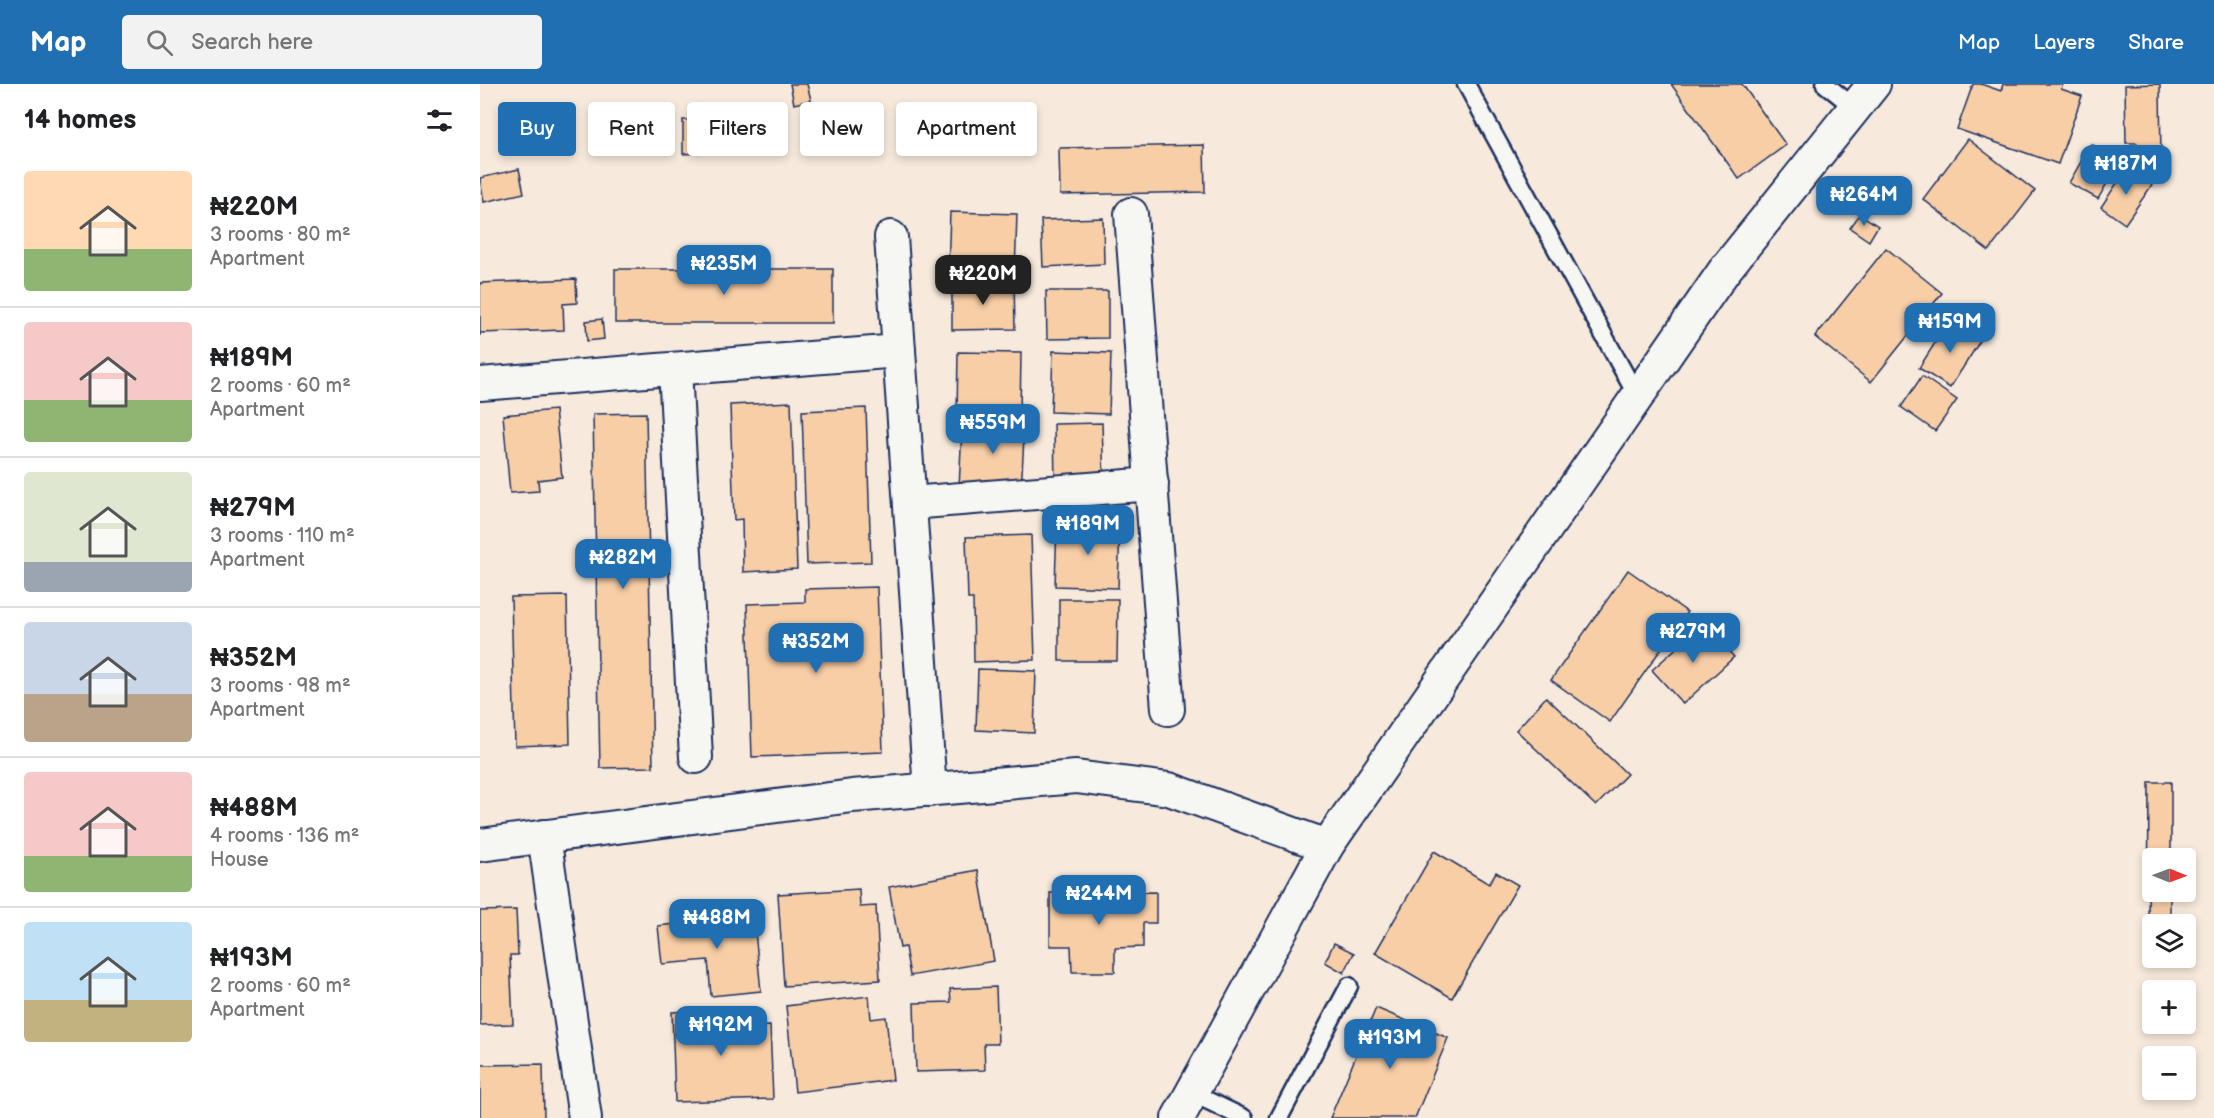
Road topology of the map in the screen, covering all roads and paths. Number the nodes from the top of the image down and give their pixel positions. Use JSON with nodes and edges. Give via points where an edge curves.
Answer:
{"nodes":[{"id":1,"x":1466,"y":84,"type":"edge"},
{"id":2,"x":1825,"y":84,"type":"edge"},
{"id":3,"x":1874,"y":84,"type":"edge"},
{"id":4,"x":1854,"y":108,"type":"junction"},
{"id":5,"x":1131,"y":214,"type":"dead end"},
{"id":6,"x":891,"y":237,"type":"dead end"},
{"id":7,"x":899,"y":351,"type":"junction"},
{"id":8,"x":675,"y":369,"type":"junction"},
{"id":9,"x":480,"y":384,"type":"edge"},
{"id":10,"x":1637,"y":396,"type":"junction"},
{"id":11,"x":1152,"y":484,"type":"junction"},
{"id":12,"x":910,"y":503,"type":"junction"},
{"id":13,"x":1168,"y":709,"type":"dead end"},
{"id":14,"x":696,"y":757,"type":"dead end"},
{"id":15,"x":930,"y":790,"type":"junction"},
{"id":16,"x":544,"y":836,"type":"junction"},
{"id":17,"x":480,"y":845,"type":"edge"},
{"id":18,"x":1327,"y":846,"type":"junction"},
{"id":19,"x":1349,"y":986,"type":"dead end"},
{"id":20,"x":1185,"y":1106,"type":"edge"},
{"id":21,"x":585,"y":1118,"type":"edge"},
{"id":22,"x":1244,"y":1118,"type":"edge"},
{"id":23,"x":1278,"y":1118,"type":"edge"}],
"edges":[{"from":1,"to":10,"type":"lane"},
{"from":2,"to":4,"type":"lane"},
{"from":3,"to":4,"type":"street"},
{"from":4,"to":10,"type":"street","via":[[1724,271]]},
{"from":5,"to":11,"type":"street"},
{"from":6,"to":7,"type":"street"},
{"from":7,"to":8,"type":"street"},
{"from":7,"to":12,"type":"street"},
{"from":8,"to":9,"type":"street"},
{"from":8,"to":14,"type":"street"},
{"from":10,"to":18,"type":"street"},
{"from":11,"to":12,"type":"street"},
{"from":11,"to":13,"type":"street"},
{"from":12,"to":15,"type":"street"},
{"from":15,"to":16,"type":"street","via":[[852,796]]},
{"from":15,"to":18,"type":"street","via":[[1076,777],[1168,789]]},
{"from":16,"to":17,"type":"street"},
{"from":16,"to":21,"type":"street"},
{"from":18,"to":20,"type":"street"},
{"from":19,"to":23,"type":"lane"},
{"from":20,"to":22,"type":"lane"}]}
